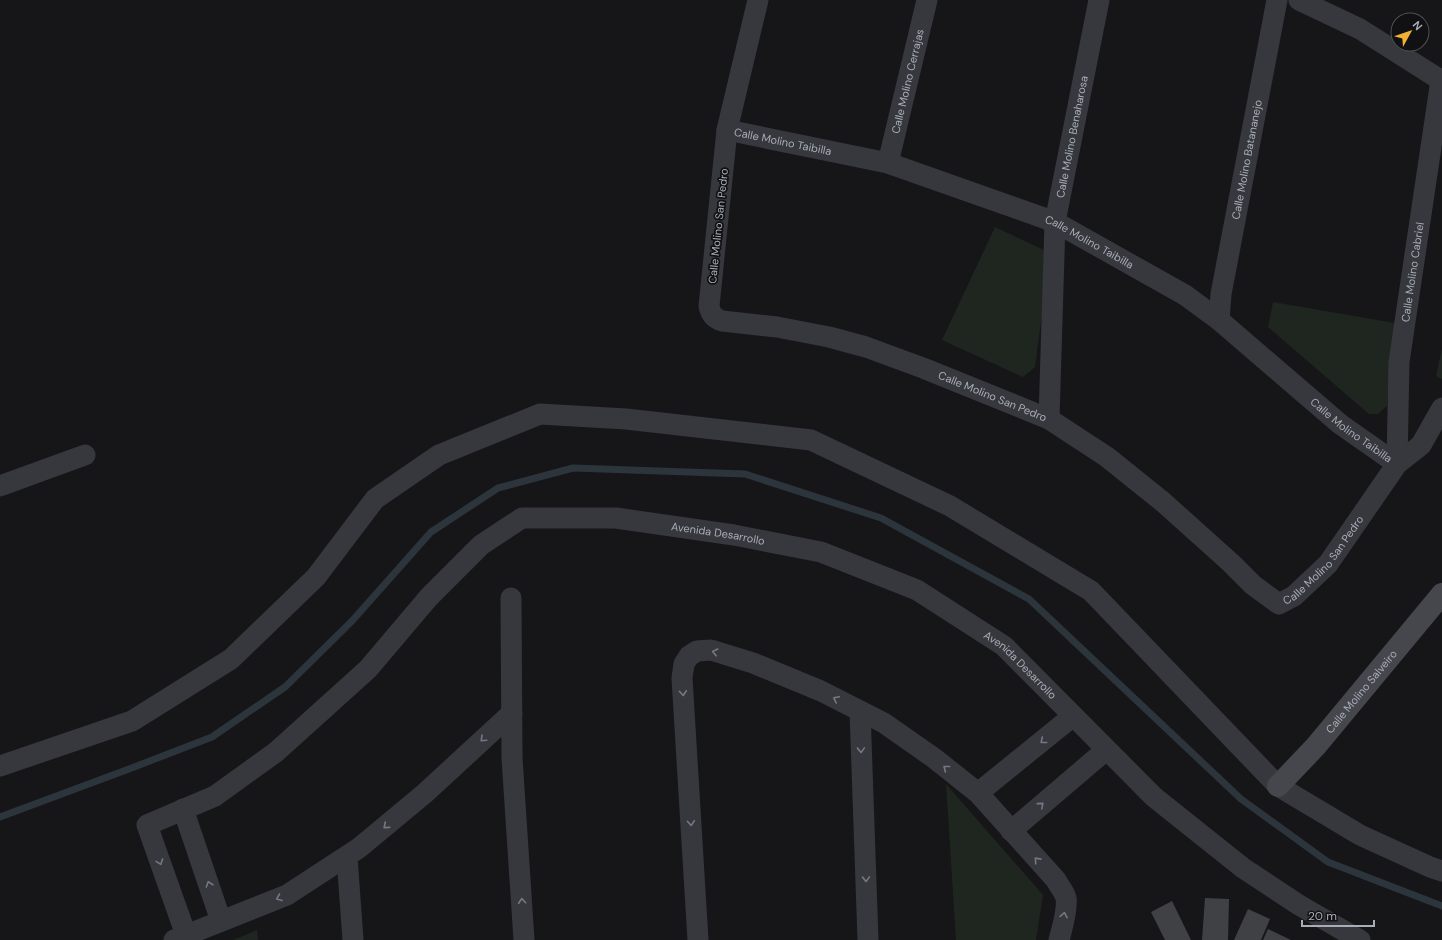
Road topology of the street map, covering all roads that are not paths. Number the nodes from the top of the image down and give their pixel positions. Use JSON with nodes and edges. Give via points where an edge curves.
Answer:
{"nodes":[{"id":1,"x":758,"y":0,"type":"edge"},
{"id":2,"x":927,"y":0,"type":"edge"},
{"id":3,"x":1099,"y":0,"type":"edge"},
{"id":4,"x":1277,"y":0,"type":"edge"},
{"id":5,"x":1299,"y":0,"type":"edge"},
{"id":6,"x":1441,"y":80,"type":"edge"},
{"id":7,"x":727,"y":130,"type":"junction"},
{"id":8,"x":888,"y":163,"type":"junction"},
{"id":9,"x":1055,"y":222,"type":"junction"},
{"id":10,"x":1219,"y":320,"type":"junction"},
{"id":11,"x":1442,"y":408,"type":"edge"},
{"id":12,"x":1049,"y":419,"type":"junction"},
{"id":13,"x":84,"y":455,"type":"dead end"},
{"id":14,"x":1398,"y":464,"type":"junction"},
{"id":15,"x":0,"y":486,"type":"edge"},
{"id":16,"x":1442,"y":594,"type":"edge"},
{"id":17,"x":511,"y":598,"type":"dead end"},
{"id":18,"x":860,"y":711,"type":"junction"},
{"id":19,"x":512,"y":713,"type":"junction"},
{"id":20,"x":1073,"y":716,"type":"junction"},
{"id":21,"x":1106,"y":750,"type":"junction"},
{"id":22,"x":0,"y":766,"type":"edge"},
{"id":23,"x":1278,"y":786,"type":"junction"},
{"id":24,"x":978,"y":793,"type":"junction"},
{"id":25,"x":183,"y":809,"type":"junction"},
{"id":26,"x":1011,"y":831,"type":"junction"},
{"id":27,"x":347,"y":857,"type":"junction"},
{"id":28,"x":1442,"y":871,"type":"edge"},
{"id":29,"x":222,"y":921,"type":"junction"},
{"id":30,"x":180,"y":938,"type":"edge"},
{"id":31,"x":353,"y":940,"type":"edge"},
{"id":32,"x":524,"y":940,"type":"edge"},
{"id":33,"x":698,"y":940,"type":"edge"},
{"id":34,"x":868,"y":940,"type":"edge"},
{"id":35,"x":1060,"y":940,"type":"edge"},
{"id":36,"x":1360,"y":940,"type":"edge"}],
"edges":[{"from":1,"to":7,"type":"street","name":"Calle Molino San Pedro"},
{"from":2,"to":8,"type":"street","name":"Calle Molino Cerrajas"},
{"from":3,"to":9,"type":"street","name":"Calle Molino Benaharosa"},
{"from":4,"to":10,"type":"street","name":"Calle Molino Batananejo","via":[[1220,294]]},
{"from":5,"to":6,"type":"street","via":[[1360,29]]},
{"from":6,"to":14,"type":"street","name":"Calle Molino Cabriel","via":[[1399,362]]},
{"from":7,"to":8,"type":"street","name":"Calle Molino Taibilla"},
{"from":7,"to":12,"type":"street","name":"Calle Molino San Pedro","via":[[709,306],[711,314],[716,319],[778,327],[866,347]]},
{"from":8,"to":9,"type":"street","name":"Calle Molino Taibilla"},
{"from":9,"to":10,"type":"street","name":"Calle Molino Taibilla","via":[[1185,295]]},
{"from":9,"to":12,"type":"street","name":"Calle Molino Benaharosa"},
{"from":10,"to":14,"type":"street","name":"Calle Molino Taibilla","via":[[1340,424]]},
{"from":11,"to":14,"type":"street","name":"Calle Molino San Pedro","via":[[1421,445]]},
{"from":12,"to":14,"type":"street","name":"Calle Molino San Pedro","via":[[1107,457],[1157,497],[1253,585],[1279,604],[1294,596],[1328,564]]},
{"from":13,"to":15,"type":"street"},
{"from":16,"to":23,"type":"street","name":"Calle Molino Salveiro","via":[[1316,746]]},
{"from":17,"to":19,"type":"street"},
{"from":24,"to":18,"type":"street","one_way":true,"via":[[884,723]]},
{"from":18,"to":33,"type":"street","one_way":true,"via":[[821,691],[753,663],[711,650],[697,651],[689,656],[684,664],[682,678]]},
{"from":18,"to":34,"type":"street","one_way":true},
{"from":19,"to":27,"type":"street","one_way":true,"via":[[424,794]]},
{"from":32,"to":19,"type":"street","one_way":true,"via":[[512,758]]},
{"from":20,"to":21,"type":"street","name":"Avenida Desarrollo"},
{"from":20,"to":24,"type":"street","one_way":true},
{"from":20,"to":25,"type":"street","name":"Avenida Desarrollo","via":[[1004,646],[917,590],[821,552],[734,535],[616,518],[522,518],[482,545],[429,597],[368,669],[276,752],[215,796]]},
{"from":26,"to":21,"type":"street","one_way":true},
{"from":21,"to":36,"type":"street","name":"Avenida Desarrollo","via":[[1154,797],[1244,868]]},
{"from":22,"to":23,"type":"street","via":[[132,721],[231,659],[316,577],[375,499],[439,455],[540,414],[626,419],[812,440],[950,506],[1091,592]]},
{"from":23,"to":28,"type":"street","via":[[1360,835]]},
{"from":24,"to":26,"type":"street"},
{"from":29,"to":25,"type":"street","one_way":true},
{"from":25,"to":30,"type":"street","name":"Avenida Desarrollo","one_way":true,"via":[[147,826]]},
{"from":35,"to":26,"type":"street","one_way":true,"via":[[1066,898],[1056,880]]},
{"from":27,"to":29,"type":"street","one_way":true,"via":[[287,895]]},
{"from":27,"to":31,"type":"street"},
{"from":29,"to":30,"type":"street"}]}
